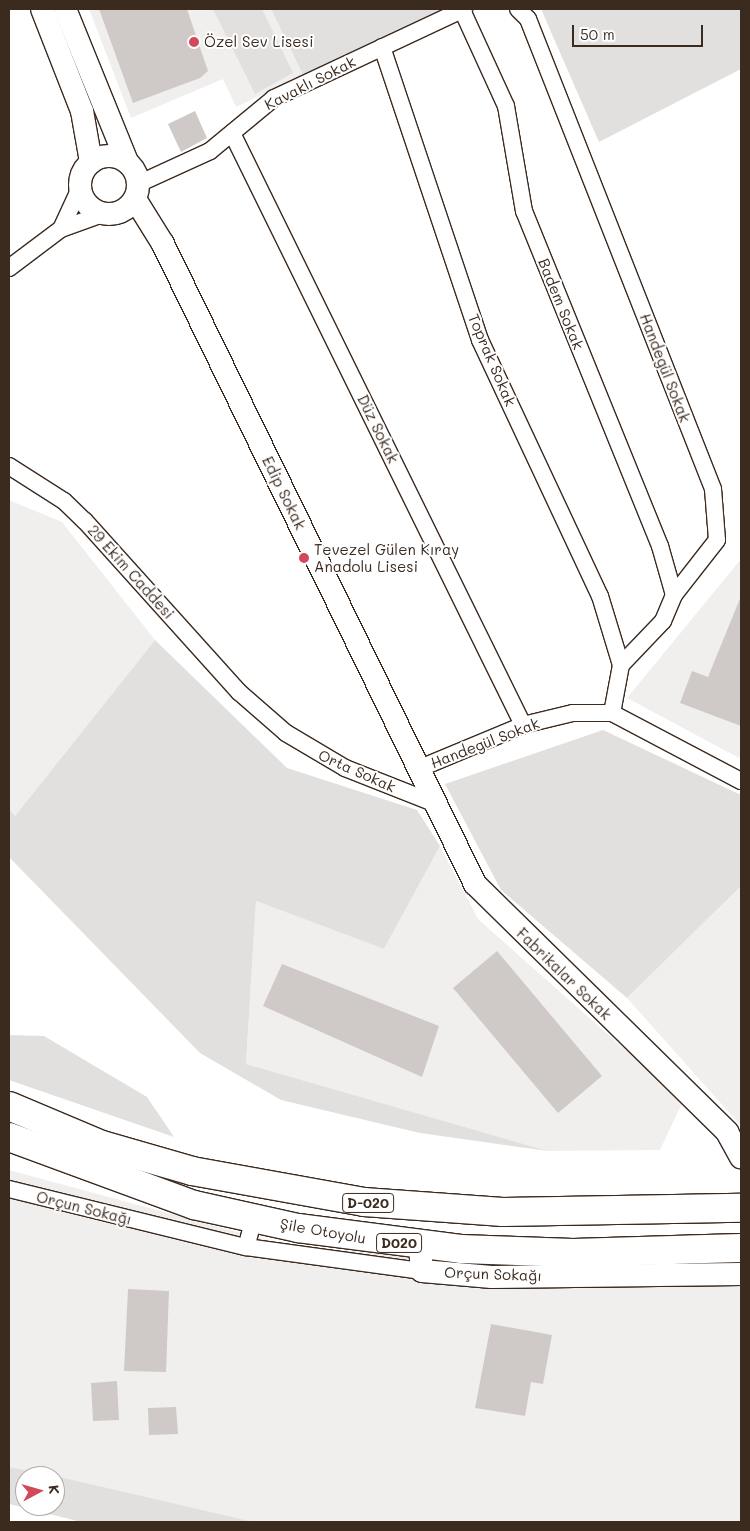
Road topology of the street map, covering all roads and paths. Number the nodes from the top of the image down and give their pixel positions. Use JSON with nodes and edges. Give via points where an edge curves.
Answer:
{"nodes":[{"id":1,"x":42,"y":9,"type":"edge"},
{"id":2,"x":65,"y":9,"type":"edge"},
{"id":3,"x":463,"y":9,"type":"edge"},
{"id":4,"x":518,"y":9,"type":"edge"},
{"id":5,"x":382,"y":48,"type":"junction"},
{"id":6,"x":232,"y":133,"type":"junction"},
{"id":7,"x":91,"y":162,"type":"junction"},
{"id":8,"x":127,"y":162,"type":"junction"},
{"id":9,"x":80,"y":188,"type":"junction"},
{"id":10,"x":124,"y":202,"type":"junction"},
{"id":11,"x":61,"y":229,"type":"junction"},
{"id":12,"x":9,"y":268,"type":"edge"},
{"id":13,"x":9,"y":466,"type":"edge"},
{"id":14,"x":674,"y":595,"type":"junction"},
{"id":15,"x":621,"y":666,"type":"junction"},
{"id":16,"x":239,"y":692,"type":"joint"},
{"id":17,"x":612,"y":713,"type":"junction"},
{"id":18,"x":523,"y":725,"type":"junction"},
{"id":19,"x":418,"y":769,"type":"junction"},
{"id":20,"x":741,"y":781,"type":"edge"},
{"id":21,"x":434,"y":803,"type":"junction"},
{"id":22,"x":9,"y":1106,"type":"edge"},
{"id":23,"x":9,"y":1137,"type":"edge"},
{"id":24,"x":9,"y":1149,"type":"edge"},
{"id":25,"x":741,"y":1157,"type":"edge"},
{"id":26,"x":68,"y":1161,"type":"junction"},
{"id":27,"x":9,"y":1189,"type":"edge"},
{"id":28,"x":741,"y":1208,"type":"edge"},
{"id":29,"x":254,"y":1218,"type":"junction"},
{"id":30,"x":246,"y":1247,"type":"junction"},
{"id":31,"x":741,"y":1248,"type":"edge"},
{"id":32,"x":421,"y":1258,"type":"junction"},
{"id":33,"x":741,"y":1274,"type":"edge"}],
"edges":[{"from":1,"to":7,"type":"main road","via":[[82,111]]},
{"from":2,"to":8,"type":"main road"},
{"from":3,"to":5,"type":"street","name":"Kavaklı Sokak"},
{"from":3,"to":14,"type":"street","name":"Badem Sokak","via":[[506,106],[524,212],[660,546]]},
{"from":4,"to":14,"type":"street","name":"Handegül Sokak","via":[[528,20],[713,489],[716,540]]},
{"from":5,"to":6,"type":"street","name":"Kavaklı Sokak","via":[[274,98]]},
{"from":5,"to":15,"type":"street","name":"Toprak Sokak","via":[[480,340],[600,596]]},
{"from":6,"to":10,"type":"street","name":"Kavaklı Sokak","via":[[210,151]]},
{"from":6,"to":18,"type":"street","name":"Düz Sokak"},
{"from":7,"to":8,"type":"main road","via":[[109,156]]},
{"from":7,"to":9,"type":"main road"},
{"from":8,"to":10,"type":"main road"},
{"from":9,"to":10,"type":"main road","via":[[87,205]]},
{"from":9,"to":11,"type":"street"},
{"from":10,"to":11,"type":"street","name":"Kavaklı Sokak"},
{"from":10,"to":19,"type":"main road","name":"Edip Sokak","via":[[163,244]]},
{"from":11,"to":12,"type":"street"},
{"from":13,"to":16,"type":"street","name":"29 Ekim Caddesi","via":[[64,501],[85,521]]},
{"from":14,"to":15,"type":"street","name":"Handegül Sokak","via":[[663,621]]},
{"from":15,"to":17,"type":"street"},
{"from":16,"to":21,"type":"street","name":"Orta Sokak","via":[[311,750]]},
{"from":17,"to":18,"type":"street","name":"Handegül Sokak","via":[[573,713]]},
{"from":17,"to":20,"type":"street","name":"Handegül Sokak"},
{"from":18,"to":19,"type":"street","name":"Handegül Sokak"},
{"from":19,"to":21,"type":"main road","name":"Fabrikalar Sokak"},
{"from":21,"to":25,"type":"main road","name":"Fabrikalar Sokak","via":[[484,896],[727,1132]]},
{"from":22,"to":28,"type":"highway","number":"D-020","via":[[102,1144],[192,1171],[364,1202],[503,1212]]},
{"from":23,"to":26,"type":"highway","name":"Şile Otoyolu"},
{"from":24,"to":26,"type":"highway"},
{"from":26,"to":29,"type":"highway","name":"Şile Otoyolu","number":"D020","via":[[194,1205]]},
{"from":27,"to":30,"type":"street","name":"Orçun Sokağı"},
{"from":29,"to":30,"type":"street"},
{"from":29,"to":32,"type":"highway","name":"Şile Otoyolu","number":"D020"},
{"from":30,"to":32,"type":"street","name":"Orçun Sokağı"},
{"from":31,"to":32,"type":"highway","name":"Şile Otoyolu","number":"D020"},
{"from":32,"to":33,"type":"main road","name":"Orçun Sokağı","via":[[492,1277]]}]}
